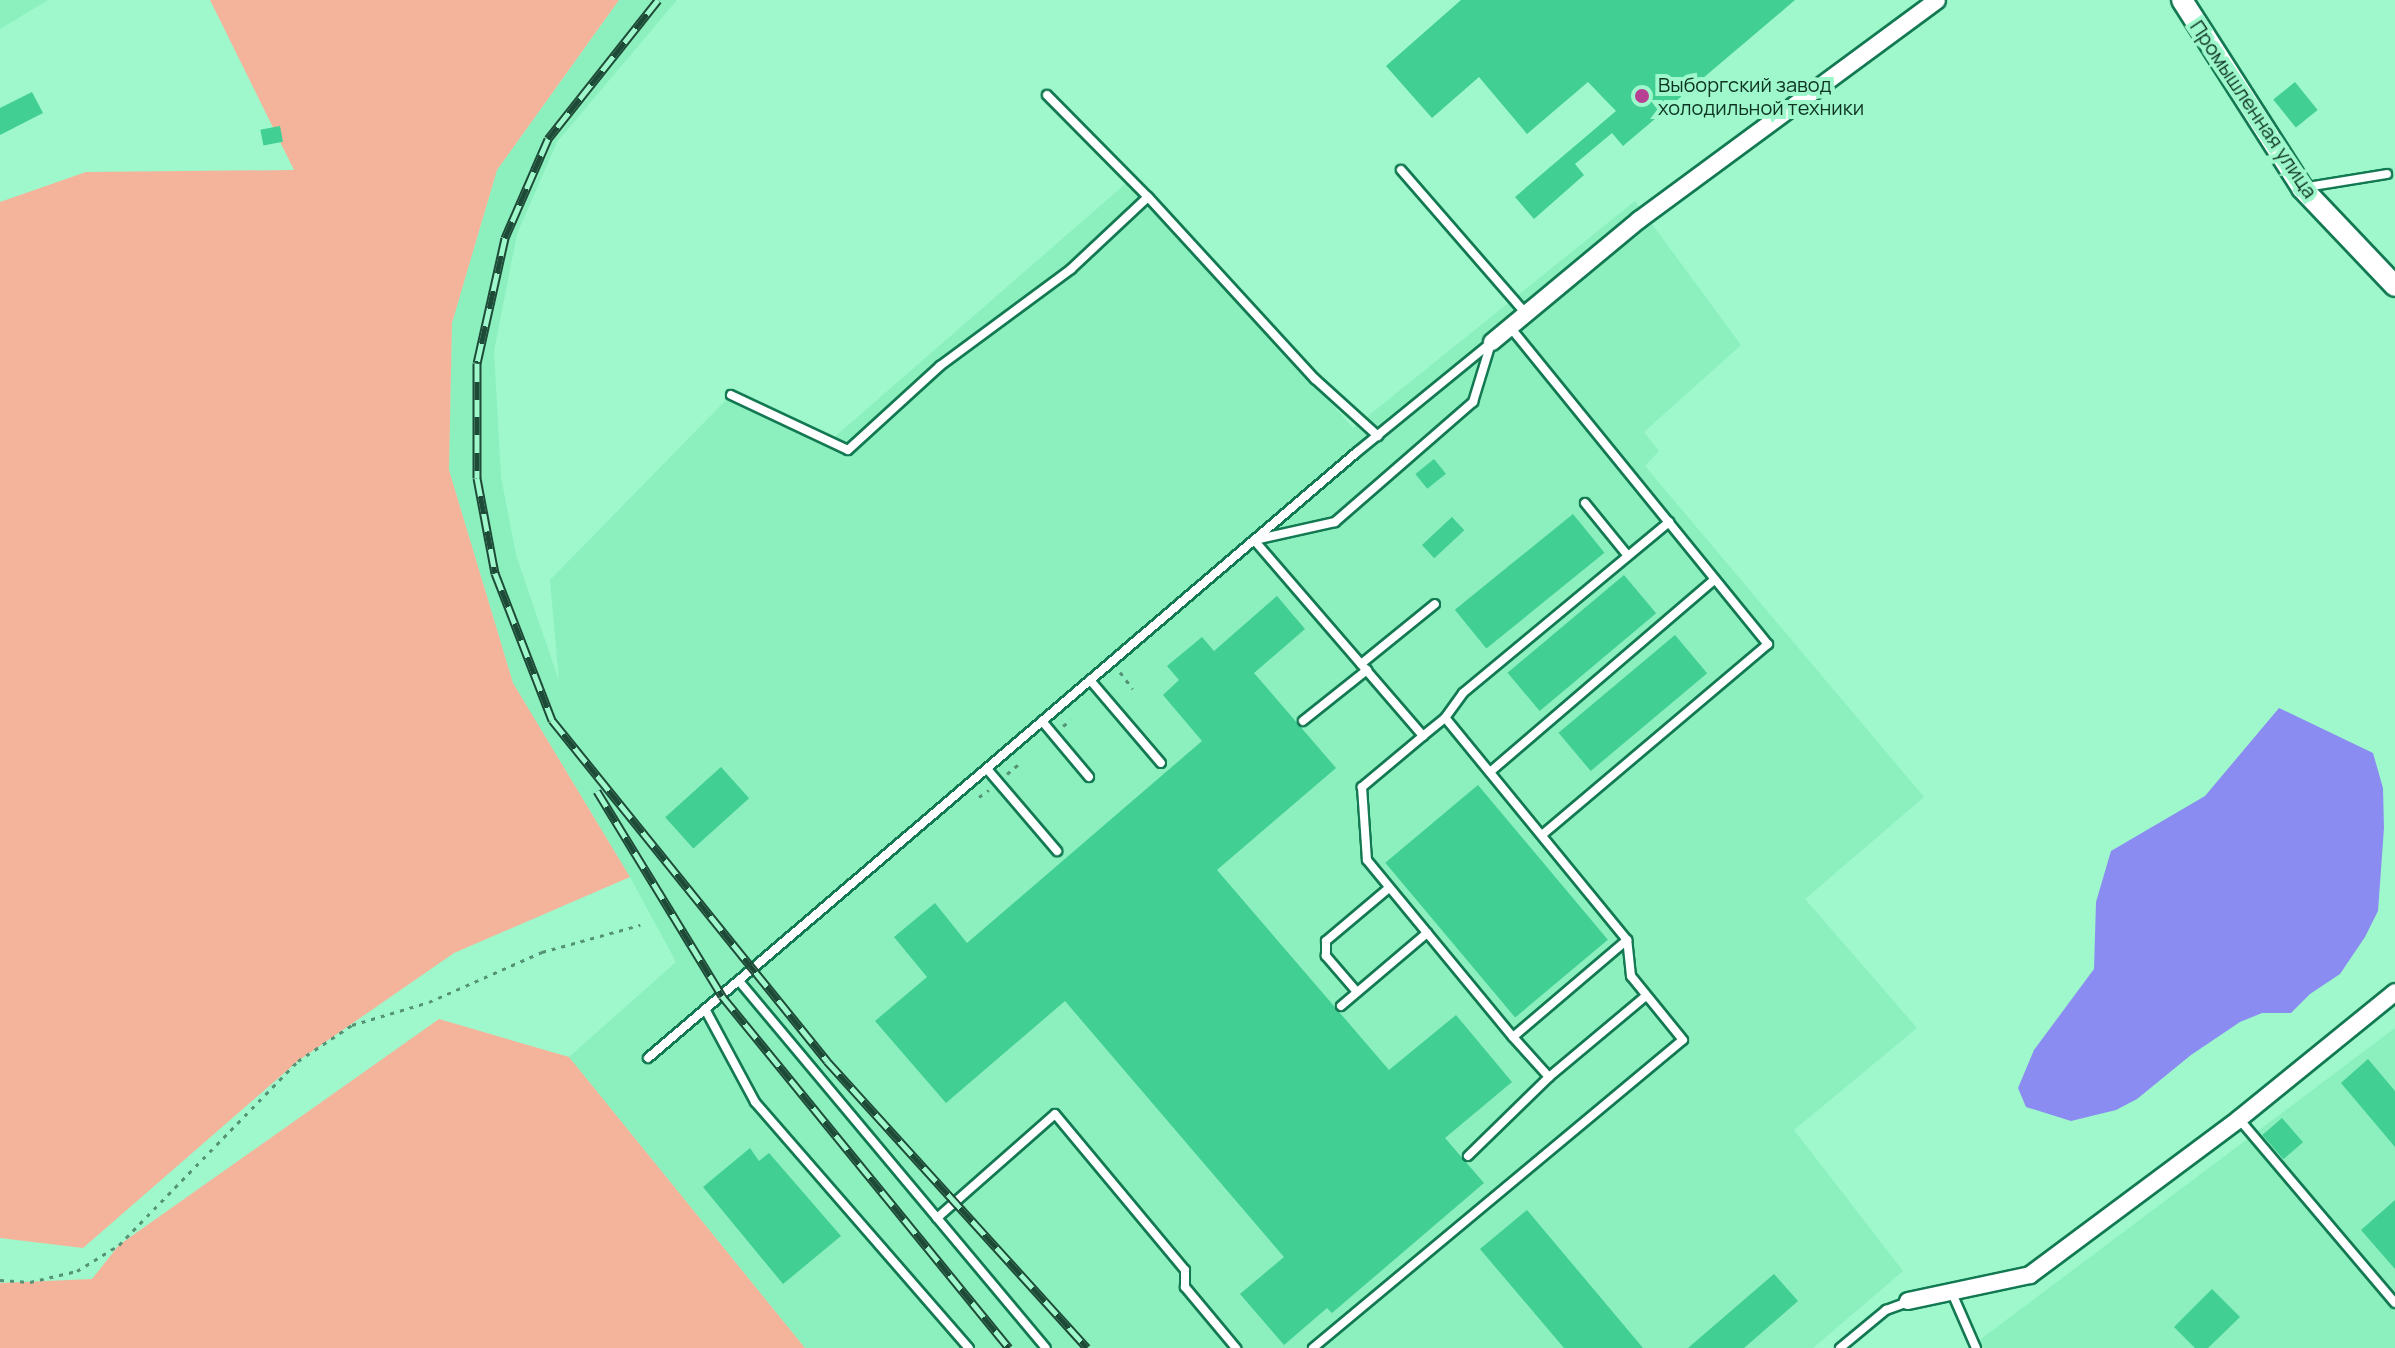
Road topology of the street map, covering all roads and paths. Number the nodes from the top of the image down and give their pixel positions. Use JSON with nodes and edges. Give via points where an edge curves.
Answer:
{"nodes":[{"id":1,"x":1937,"y":0,"type":"edge"},
{"id":2,"x":2182,"y":0,"type":"edge"},
{"id":3,"x":1047,"y":95,"type":"dead end"},
{"id":4,"x":1401,"y":170,"type":"dead end"},
{"id":5,"x":2387,"y":174,"type":"dead end"},
{"id":6,"x":2302,"y":188,"type":"junction"},
{"id":7,"x":1148,"y":197,"type":"junction"},
{"id":8,"x":2395,"y":286,"type":"edge"},
{"id":9,"x":1526,"y":314,"type":"junction"},
{"id":10,"x":1510,"y":327,"type":"junction"},
{"id":11,"x":1492,"y":342,"type":"junction"},
{"id":12,"x":731,"y":395,"type":"dead end"},
{"id":13,"x":1378,"y":436,"type":"junction"},
{"id":14,"x":1585,"y":503,"type":"dead end"},
{"id":15,"x":1669,"y":522,"type":"junction"},
{"id":16,"x":1254,"y":540,"type":"junction"},
{"id":17,"x":1628,"y":556,"type":"junction"},
{"id":18,"x":1715,"y":579,"type":"junction"},
{"id":19,"x":1435,"y":604,"type":"dead end"},
{"id":20,"x":1364,"y":667,"type":"junction"},
{"id":21,"x":1090,"y":680,"type":"junction"},
{"id":22,"x":1445,"y":718,"type":"junction"},
{"id":23,"x":1042,"y":721,"type":"junction"},
{"id":24,"x":1303,"y":721,"type":"dead end"},
{"id":25,"x":1423,"y":736,"type":"junction"},
{"id":26,"x":1161,"y":763,"type":"dead end"},
{"id":27,"x":987,"y":769,"type":"junction"},
{"id":28,"x":1490,"y":772,"type":"junction"},
{"id":29,"x":1089,"y":777,"type":"dead end"},
{"id":30,"x":1542,"y":835,"type":"junction"},
{"id":31,"x":1057,"y":851,"type":"dead end"},
{"id":32,"x":1389,"y":888,"type":"junction"},
{"id":33,"x":640,"y":925,"type":"dead end"},
{"id":34,"x":1427,"y":933,"type":"junction"},
{"id":35,"x":1627,"y":940,"type":"junction"},
{"id":36,"x":739,"y":981,"type":"junction"},
{"id":37,"x":1357,"y":992,"type":"junction"},
{"id":38,"x":2395,"y":992,"type":"edge"},
{"id":39,"x":1646,"y":996,"type":"junction"},
{"id":40,"x":1341,"y":1006,"type":"dead end"},
{"id":41,"x":705,"y":1009,"type":"junction"},
{"id":42,"x":1513,"y":1037,"type":"junction"},
{"id":43,"x":648,"y":1058,"type":"dead end"},
{"id":44,"x":1549,"y":1077,"type":"junction"},
{"id":45,"x":2239,"y":1119,"type":"junction"},
{"id":46,"x":1468,"y":1156,"type":"dead end"},
{"id":47,"x":937,"y":1218,"type":"junction"},
{"id":48,"x":0,"y":1280,"type":"edge"},
{"id":49,"x":1952,"y":1293,"type":"junction"},
{"id":50,"x":1908,"y":1301,"type":"joint"},
{"id":51,"x":2395,"y":1303,"type":"edge"},
{"id":52,"x":969,"y":1348,"type":"edge"},
{"id":53,"x":1046,"y":1348,"type":"edge"},
{"id":54,"x":1236,"y":1348,"type":"edge"},
{"id":55,"x":1313,"y":1348,"type":"edge"},
{"id":56,"x":1840,"y":1348,"type":"edge"},
{"id":57,"x":1976,"y":1348,"type":"edge"}],
"edges":[{"from":1,"to":9,"type":"street","via":[[1639,220]]},
{"from":2,"to":6,"type":"street","name":"Промышленная улица"},
{"from":3,"to":7,"type":"lane"},
{"from":4,"to":9,"type":"lane"},
{"from":5,"to":6,"type":"lane"},
{"from":6,"to":8,"type":"street","name":"Промышленная улица"},
{"from":7,"to":12,"type":"lane","via":[[1071,269],[940,366],[848,450]]},
{"from":7,"to":13,"type":"lane","via":[[1315,379]]},
{"from":9,"to":10,"type":"street"},
{"from":10,"to":11,"type":"street"},
{"from":10,"to":15,"type":"lane"},
{"from":11,"to":13,"type":"lane"},
{"from":11,"to":16,"type":"lane","via":[[1473,402],[1335,522]]},
{"from":13,"to":16,"type":"lane"},
{"from":14,"to":17,"type":"lane"},
{"from":15,"to":17,"type":"lane"},
{"from":15,"to":18,"type":"lane"},
{"from":16,"to":20,"type":"lane"},
{"from":16,"to":21,"type":"lane"},
{"from":17,"to":22,"type":"lane","via":[[1463,693]]},
{"from":18,"to":28,"type":"lane"},
{"from":18,"to":30,"type":"lane","via":[[1768,644]]},
{"from":19,"to":20,"type":"lane"},
{"from":20,"to":24,"type":"lane"},
{"from":20,"to":25,"type":"lane"},
{"from":21,"to":23,"type":"lane"},
{"from":21,"to":26,"type":"lane"},
{"from":22,"to":25,"type":"lane"},
{"from":22,"to":28,"type":"lane"},
{"from":23,"to":27,"type":"lane"},
{"from":23,"to":29,"type":"lane"},
{"from":25,"to":32,"type":"lane","via":[[1362,787],[1367,860]]},
{"from":27,"to":31,"type":"lane"},
{"from":27,"to":36,"type":"lane"},
{"from":28,"to":30,"type":"lane"},
{"from":30,"to":35,"type":"lane"},
{"from":32,"to":34,"type":"lane"},
{"from":32,"to":37,"type":"lane","via":[[1326,941],[1326,956]]},
{"from":33,"to":48,"type":"path","via":[[542,952],[429,1002],[352,1025],[298,1061],[119,1245],[77,1271],[30,1282]]},
{"from":34,"to":37,"type":"lane"},
{"from":34,"to":42,"type":"lane"},
{"from":35,"to":39,"type":"lane","via":[[1631,976]]},
{"from":35,"to":42,"type":"lane"},
{"from":36,"to":41,"type":"lane"},
{"from":36,"to":47,"type":"lane"},
{"from":37,"to":40,"type":"lane"},
{"from":38,"to":45,"type":"street"},
{"from":39,"to":44,"type":"lane"},
{"from":39,"to":55,"type":"lane","via":[[1683,1040]]},
{"from":41,"to":43,"type":"lane"},
{"from":41,"to":52,"type":"lane","via":[[755,1102]]},
{"from":42,"to":44,"type":"lane"},
{"from":44,"to":46,"type":"lane"},
{"from":45,"to":49,"type":"street","via":[[2030,1275]]},
{"from":45,"to":51,"type":"lane"},
{"from":47,"to":53,"type":"lane"},
{"from":47,"to":54,"type":"lane","via":[[1055,1114],[1185,1270],[1185,1287]]},
{"from":49,"to":50,"type":"street"},
{"from":49,"to":57,"type":"lane"},
{"from":50,"to":56,"type":"lane","via":[[1886,1310]]}]}
